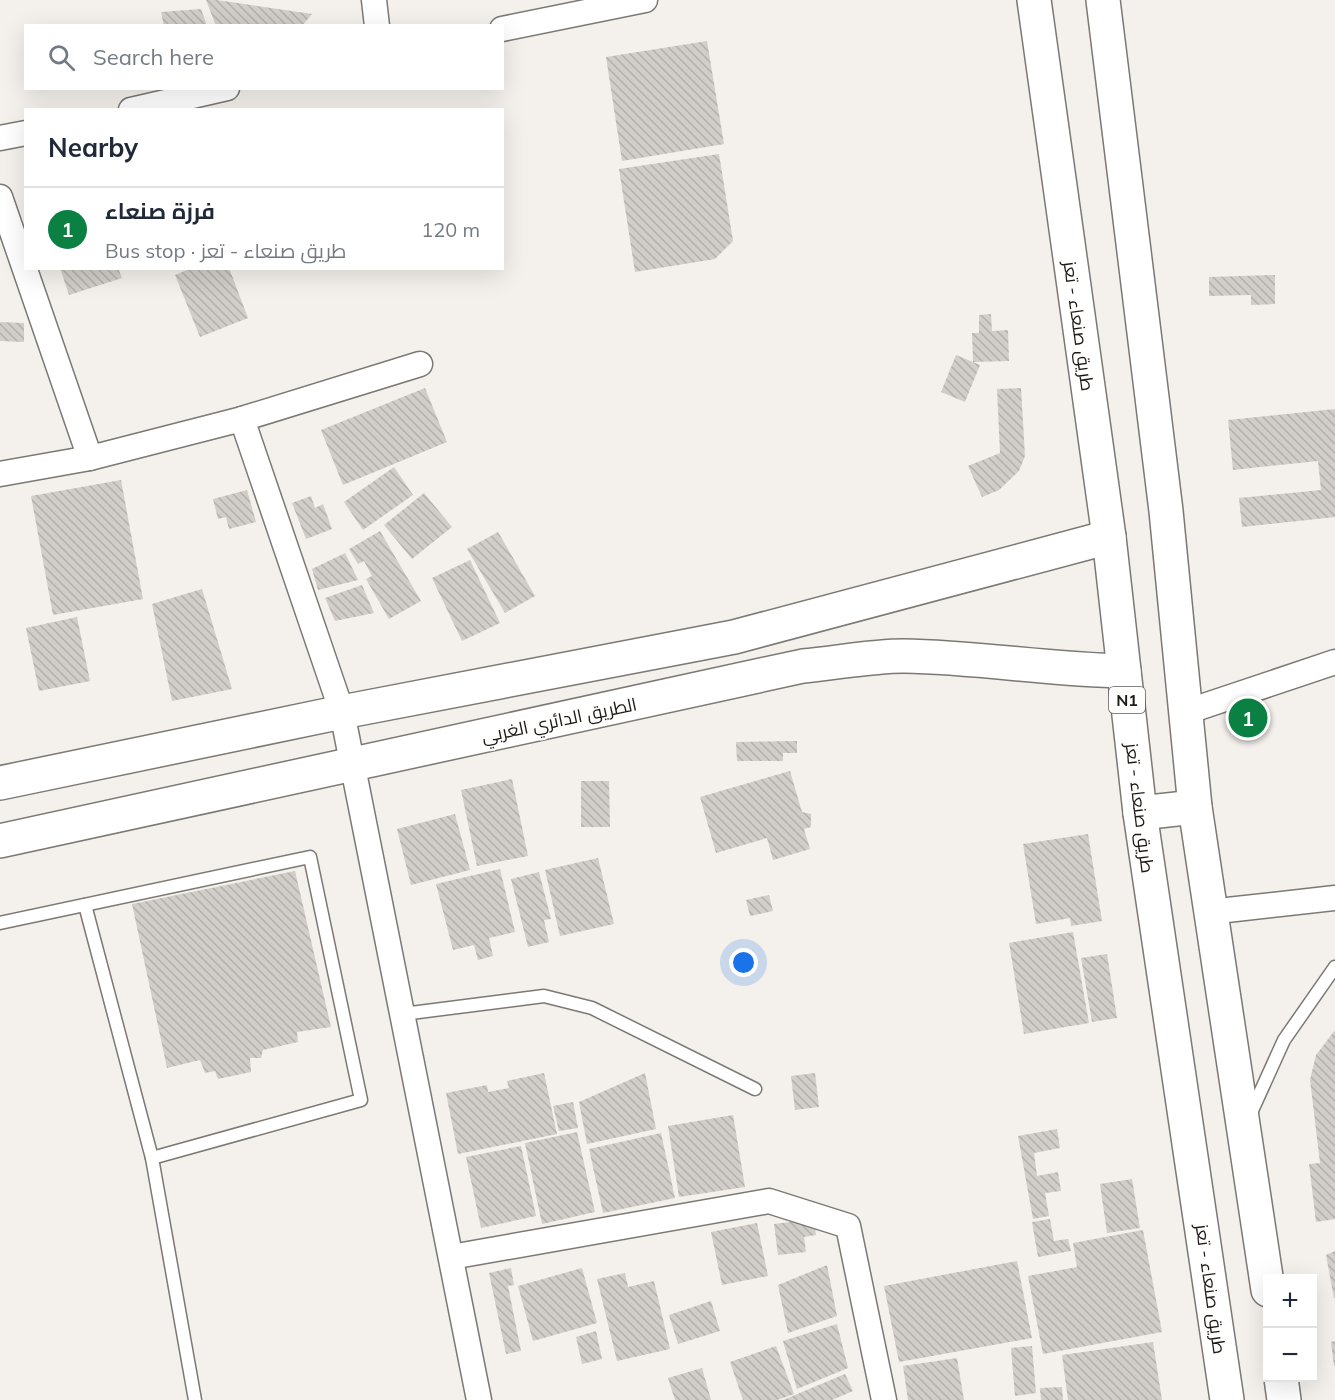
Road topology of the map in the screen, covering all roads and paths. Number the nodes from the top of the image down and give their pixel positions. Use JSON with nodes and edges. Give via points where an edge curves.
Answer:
{"nodes":[{"id":1,"x":374,"y":0,"type":"edge"},
{"id":2,"x":645,"y":0,"type":"edge"},
{"id":3,"x":1034,"y":0,"type":"edge"},
{"id":4,"x":1103,"y":0,"type":"edge"},
{"id":5,"x":377,"y":24,"type":"edge"},
{"id":6,"x":504,"y":29,"type":"edge"},
{"id":7,"x":218,"y":90,"type":"edge"},
{"id":8,"x":140,"y":108,"type":"edge"},
{"id":9,"x":24,"y":133,"type":"edge"},
{"id":10,"x":0,"y":138,"type":"edge"},
{"id":11,"x":0,"y":197,"type":"edge"},
{"id":12,"x":24,"y":267,"type":"edge"},
{"id":13,"x":25,"y":270,"type":"edge"},
{"id":14,"x":420,"y":364,"type":"dead end"},
{"id":15,"x":242,"y":419,"type":"junction"},
{"id":16,"x":90,"y":458,"type":"junction"},
{"id":17,"x":0,"y":474,"type":"edge"},
{"id":18,"x":1109,"y":537,"type":"junction"},
{"id":19,"x":1335,"y":662,"type":"edge"},
{"id":20,"x":1124,"y":671,"type":"junction"},
{"id":21,"x":342,"y":712,"type":"junction"},
{"id":22,"x":1186,"y":712,"type":"junction"},
{"id":23,"x":354,"y":764,"type":"junction"},
{"id":24,"x":0,"y":783,"type":"edge"},
{"id":25,"x":1195,"y":807,"type":"junction"},
{"id":26,"x":1140,"y":813,"type":"junction"},
{"id":27,"x":0,"y":841,"type":"edge"},
{"id":28,"x":1335,"y":898,"type":"edge"},
{"id":29,"x":85,"y":905,"type":"junction"},
{"id":30,"x":1209,"y":912,"type":"junction"},
{"id":31,"x":0,"y":922,"type":"edge"},
{"id":32,"x":1335,"y":967,"type":"edge"},
{"id":33,"x":403,"y":1014,"type":"junction"},
{"id":34,"x":755,"y":1089,"type":"dead end"},
{"id":35,"x":1243,"y":1129,"type":"junction"},
{"id":36,"x":152,"y":1158,"type":"junction"},
{"id":37,"x":451,"y":1257,"type":"junction"},
{"id":38,"x":1266,"y":1274,"type":"edge"},
{"id":39,"x":1282,"y":1382,"type":"edge"},
{"id":40,"x":195,"y":1400,"type":"edge"},
{"id":41,"x":479,"y":1400,"type":"edge"},
{"id":42,"x":884,"y":1400,"type":"edge"},
{"id":43,"x":1227,"y":1400,"type":"edge"},
{"id":44,"x":1284,"y":1400,"type":"edge"}],
"edges":[{"from":1,"to":5,"type":"street"},
{"from":2,"to":6,"type":"street"},
{"from":3,"to":18,"type":"main road","name":"طريق صنعاء - تعز","number":"N1"},
{"from":4,"to":22,"type":"main road","via":[[1165,499]]},
{"from":7,"to":8,"type":"street"},
{"from":9,"to":10,"type":"street"},
{"from":11,"to":12,"type":"street"},
{"from":13,"to":16,"type":"street"},
{"from":14,"to":15,"type":"street"},
{"from":15,"to":16,"type":"street"},
{"from":15,"to":21,"type":"street"},
{"from":16,"to":17,"type":"street"},
{"from":18,"to":20,"type":"main road","name":"طريق صنعاء - تعز","number":"N1"},
{"from":18,"to":21,"type":"main road","via":[[734,637]]},
{"from":19,"to":22,"type":"street"},
{"from":20,"to":23,"type":"main road","name":"الطريق الدائري الغربي","via":[[902,656],[803,666]]},
{"from":20,"to":26,"type":"main road","name":"طريق صنعاء - تعز","number":"N1"},
{"from":21,"to":23,"type":"street"},
{"from":21,"to":24,"type":"main road"},
{"from":22,"to":25,"type":"main road"},
{"from":23,"to":27,"type":"main road","name":"الطريق الدائري الغربي"},
{"from":23,"to":33,"type":"street"},
{"from":25,"to":26,"type":"main road"},
{"from":25,"to":30,"type":"main road"},
{"from":26,"to":43,"type":"main road","name":"طريق صنعاء - تعز","number":"N1"},
{"from":28,"to":30,"type":"street"},
{"from":29,"to":31,"type":"lane"},
{"from":29,"to":36,"type":"lane"},
{"from":29,"to":36,"type":"lane","via":[[310,857],[361,1100]]},
{"from":30,"to":35,"type":"main road"},
{"from":32,"to":35,"type":"lane","via":[[1284,1040]]},
{"from":33,"to":34,"type":"lane","via":[[544,996],[592,1008]]},
{"from":33,"to":37,"type":"street"},
{"from":35,"to":38,"type":"main road"},
{"from":36,"to":40,"type":"lane"},
{"from":37,"to":41,"type":"street"},
{"from":37,"to":42,"type":"street","via":[[769,1201],[848,1226]]},
{"from":39,"to":44,"type":"main road"}]}
